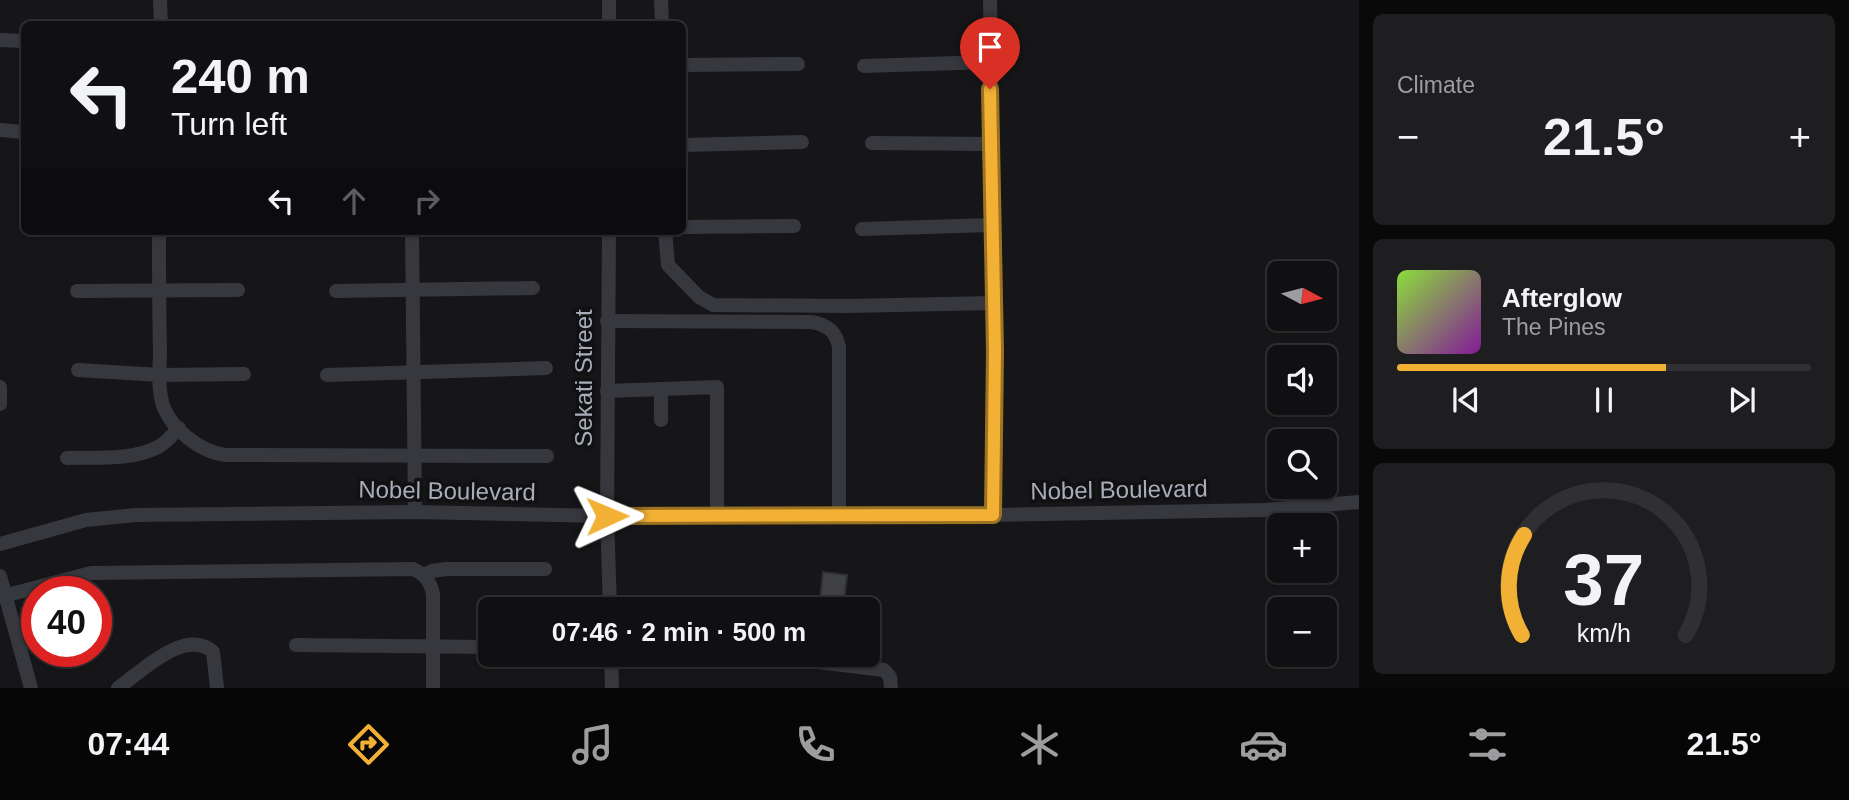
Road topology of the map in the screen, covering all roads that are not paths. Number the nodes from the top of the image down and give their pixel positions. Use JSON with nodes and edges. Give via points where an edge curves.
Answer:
{"nodes":[{"id":1,"x":160,"y":0,"type":"edge"},
{"id":2,"x":609,"y":0,"type":"edge"},
{"id":3,"x":661,"y":0,"type":"edge"},
{"id":4,"x":990,"y":0,"type":"edge"},
{"id":5,"x":160,"y":21,"type":"edge"},
{"id":6,"x":609,"y":21,"type":"edge"},
{"id":7,"x":662,"y":21,"type":"edge"},
{"id":8,"x":0,"y":40,"type":"edge"},
{"id":9,"x":21,"y":41,"type":"edge"},
{"id":10,"x":990,"y":62,"type":"junction"},
{"id":11,"x":798,"y":64,"type":"dead end"},
{"id":12,"x":686,"y":65,"type":"edge"},
{"id":13,"x":864,"y":66,"type":"dead end"},
{"id":14,"x":0,"y":130,"type":"edge"},
{"id":15,"x":21,"y":132,"type":"edge"},
{"id":16,"x":802,"y":142,"type":"dead end"},
{"id":17,"x":872,"y":143,"type":"dead end"},
{"id":18,"x":991,"y":144,"type":"junction"},
{"id":19,"x":686,"y":145,"type":"edge"},
{"id":20,"x":992,"y":225,"type":"junction"},
{"id":21,"x":686,"y":226,"type":"edge"},
{"id":22,"x":794,"y":226,"type":"dead end"},
{"id":23,"x":862,"y":229,"type":"dead end"},
{"id":24,"x":159,"y":235,"type":"edge"},
{"id":25,"x":412,"y":235,"type":"edge"},
{"id":26,"x":609,"y":235,"type":"edge"},
{"id":27,"x":665,"y":235,"type":"edge"},
{"id":28,"x":534,"y":288,"type":"dead end"},
{"id":29,"x":238,"y":290,"type":"dead end"},
{"id":30,"x":414,"y":290,"type":"junction"},
{"id":31,"x":77,"y":291,"type":"dead end"},
{"id":32,"x":159,"y":291,"type":"junction"},
{"id":33,"x":336,"y":291,"type":"dead end"},
{"id":34,"x":994,"y":303,"type":"junction"},
{"id":35,"x":607,"y":321,"type":"junction"},
{"id":36,"x":546,"y":368,"type":"dead end"},
{"id":37,"x":78,"y":370,"type":"dead end"},
{"id":38,"x":415,"y":373,"type":"junction"},
{"id":39,"x":244,"y":374,"type":"dead end"},
{"id":40,"x":160,"y":375,"type":"junction"},
{"id":41,"x":327,"y":375,"type":"dead end"},
{"id":42,"x":0,"y":387,"type":"edge"},
{"id":43,"x":662,"y":389,"type":"junction"},
{"id":44,"x":607,"y":391,"type":"junction"},
{"id":45,"x":0,"y":404,"type":"edge"},
{"id":46,"x":661,"y":420,"type":"dead end"},
{"id":47,"x":179,"y":428,"type":"junction"},
{"id":48,"x":414,"y":455,"type":"junction"},
{"id":49,"x":547,"y":456,"type":"dead end"},
{"id":50,"x":67,"y":458,"type":"dead end"},
{"id":51,"x":1359,"y":502,"type":"edge"},
{"id":52,"x":415,"y":512,"type":"junction"},
{"id":53,"x":717,"y":515,"type":"junction"},
{"id":54,"x":839,"y":515,"type":"junction"},
{"id":55,"x":993,"y":515,"type":"junction"},
{"id":56,"x":607,"y":516,"type":"junction"},
{"id":57,"x":0,"y":544,"type":"edge"},
{"id":58,"x":545,"y":569,"type":"dead end"},
{"id":59,"x":424,"y":575,"type":"junction"},
{"id":60,"x":0,"y":576,"type":"edge"},
{"id":61,"x":2,"y":596,"type":"edge"},
{"id":62,"x":610,"y":597,"type":"edge"},
{"id":63,"x":296,"y":646,"type":"dead end"},
{"id":64,"x":433,"y":647,"type":"junction"},
{"id":65,"x":478,"y":647,"type":"edge"},
{"id":66,"x":611,"y":667,"type":"edge"},
{"id":67,"x":859,"y":667,"type":"edge"},
{"id":68,"x":31,"y":688,"type":"edge"},
{"id":69,"x":118,"y":688,"type":"edge"},
{"id":70,"x":217,"y":688,"type":"edge"},
{"id":71,"x":433,"y":688,"type":"edge"},
{"id":72,"x":612,"y":688,"type":"edge"},
{"id":73,"x":891,"y":688,"type":"edge"}],
"edges":[{"from":1,"to":5,"type":"street"},
{"from":2,"to":6,"type":"street"},
{"from":3,"to":7,"type":"street"},
{"from":4,"to":10,"type":"street"},
{"from":8,"to":9,"type":"street"},
{"from":10,"to":13,"type":"street"},
{"from":10,"to":18,"type":"street"},
{"from":11,"to":12,"type":"street"},
{"from":14,"to":15,"type":"street"},
{"from":16,"to":19,"type":"street"},
{"from":17,"to":18,"type":"street"},
{"from":18,"to":20,"type":"street"},
{"from":20,"to":23,"type":"street"},
{"from":20,"to":34,"type":"street"},
{"from":21,"to":22,"type":"street"},
{"from":24,"to":32,"type":"street"},
{"from":25,"to":30,"type":"street"},
{"from":26,"to":35,"type":"street","name":"Sekati Street"},
{"from":27,"to":34,"type":"street","via":[[668,265],[713,305]]},
{"from":28,"to":30,"type":"street"},
{"from":29,"to":32,"type":"street"},
{"from":30,"to":33,"type":"street"},
{"from":30,"to":38,"type":"street"},
{"from":31,"to":32,"type":"street"},
{"from":32,"to":40,"type":"street"},
{"from":34,"to":55,"type":"street"},
{"from":35,"to":44,"type":"street","name":"Sekati Street"},
{"from":35,"to":54,"type":"street","via":[[811,322],[833,331],[839,347]]},
{"from":36,"to":38,"type":"street"},
{"from":37,"to":40,"type":"street"},
{"from":38,"to":41,"type":"street"},
{"from":38,"to":48,"type":"street"},
{"from":39,"to":40,"type":"street"},
{"from":40,"to":47,"type":"street","via":[[163,405]]},
{"from":42,"to":45,"type":"street"},
{"from":43,"to":44,"type":"street"},
{"from":43,"to":46,"type":"street"},
{"from":43,"to":53,"type":"street","via":[[717,387]]},
{"from":44,"to":56,"type":"street","name":"Sekati Street"},
{"from":47,"to":48,"type":"street","via":[[195,443],[218,454]]},
{"from":47,"to":50,"type":"street","via":[[160,446],[147,451]]},
{"from":48,"to":49,"type":"street"},
{"from":48,"to":52,"type":"street"},
{"from":51,"to":55,"type":"street","name":"Nobel Boulevard","via":[[1264,510]]},
{"from":52,"to":56,"type":"street","name":"Nobel Boulevard"},
{"from":52,"to":57,"type":"street","name":"Nobel Boulevard","via":[[108,517]]},
{"from":53,"to":54,"type":"street","name":"Nobel Boulevard"},
{"from":53,"to":56,"type":"street","name":"Nobel Boulevard"},
{"from":54,"to":55,"type":"street","name":"Nobel Boulevard"},
{"from":56,"to":62,"type":"street","name":"Sekati Street"},
{"from":58,"to":59,"type":"street","via":[[446,569]]},
{"from":59,"to":61,"type":"street","via":[[406,568],[91,573]]},
{"from":59,"to":64,"type":"street","via":[[433,594]]},
{"from":60,"to":61,"type":"street"},
{"from":61,"to":68,"type":"street"},
{"from":63,"to":64,"type":"street"},
{"from":64,"to":65,"type":"street"},
{"from":64,"to":71,"type":"street"},
{"from":66,"to":72,"type":"street"},
{"from":67,"to":73,"type":"street","via":[[884,670]]},
{"from":69,"to":70,"type":"street","via":[[169,651],[190,644],[213,652]]}]}
